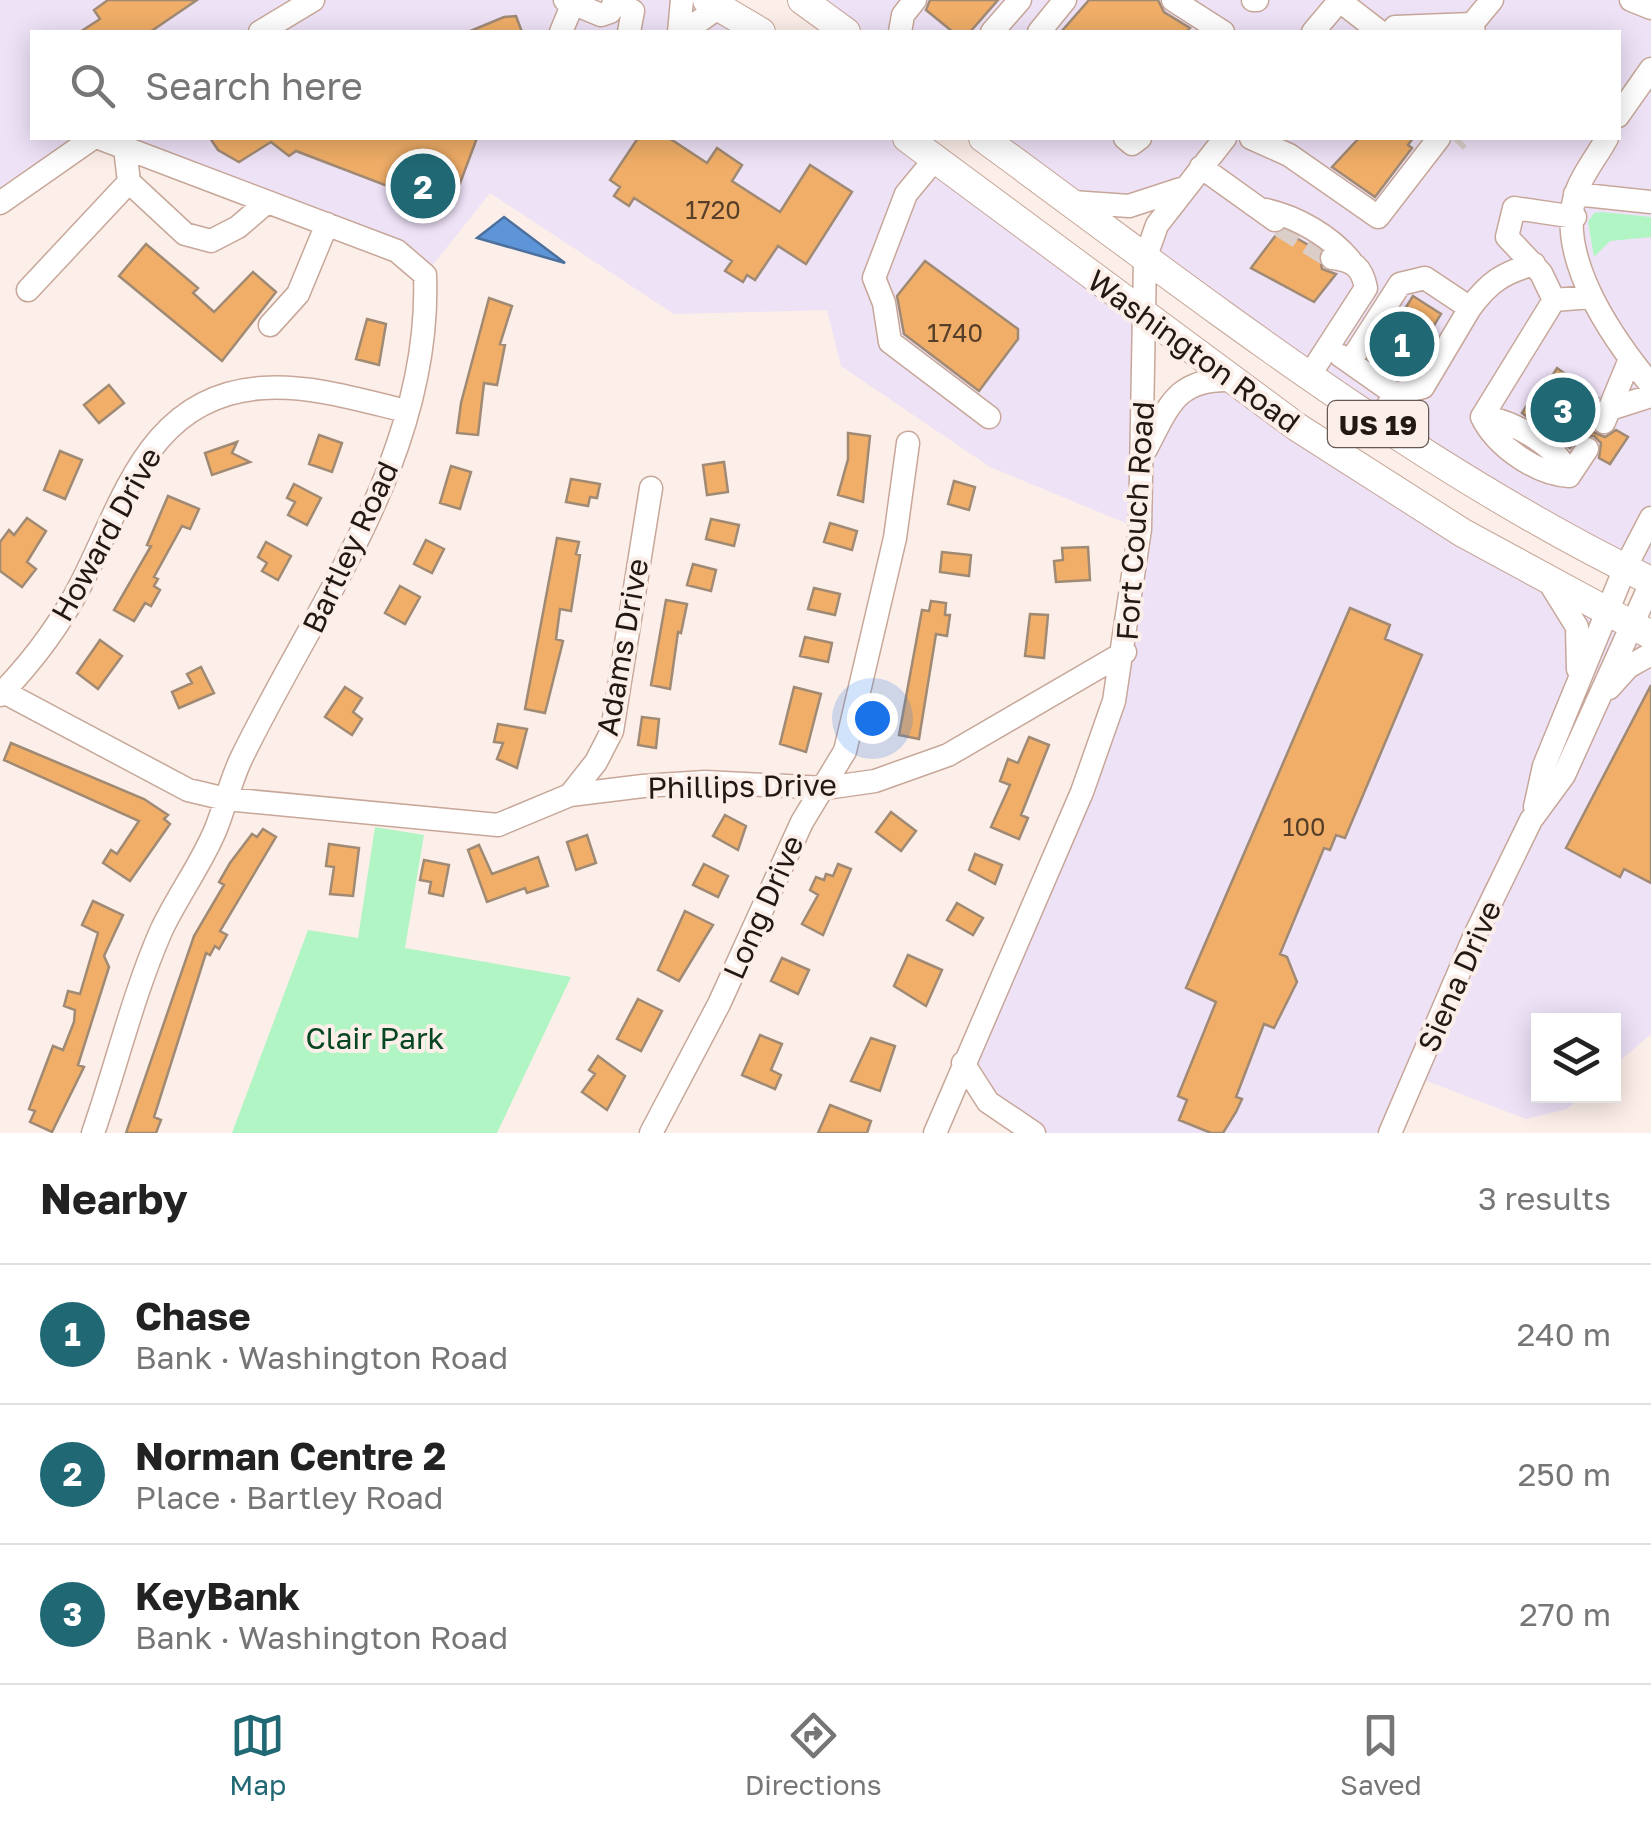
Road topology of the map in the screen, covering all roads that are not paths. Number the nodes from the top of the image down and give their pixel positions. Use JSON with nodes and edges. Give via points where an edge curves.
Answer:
{"nodes":[{"id":1,"x":313,"y":0,"type":"edge"},
{"id":2,"x":615,"y":0,"type":"edge"},
{"id":3,"x":682,"y":0,"type":"edge"},
{"id":4,"x":802,"y":0,"type":"edge"},
{"id":5,"x":915,"y":0,"type":"edge"},
{"id":6,"x":1020,"y":0,"type":"edge"},
{"id":7,"x":1065,"y":0,"type":"edge"},
{"id":8,"x":1174,"y":0,"type":"edge"},
{"id":9,"x":1340,"y":0,"type":"edge"},
{"id":10,"x":1492,"y":0,"type":"edge"},
{"id":11,"x":1631,"y":0,"type":"edge"},
{"id":12,"x":569,"y":2,"type":"edge"},
{"id":13,"x":713,"y":3,"type":"edge"},
{"id":14,"x":1194,"y":6,"type":"edge"},
{"id":15,"x":1651,"y":8,"type":"edge"},
{"id":16,"x":1473,"y":28,"type":"edge"},
{"id":17,"x":263,"y":30,"type":"edge"},
{"id":18,"x":562,"y":30,"type":"edge"},
{"id":19,"x":629,"y":30,"type":"edge"},
{"id":20,"x":682,"y":30,"type":"edge"},
{"id":21,"x":684,"y":30,"type":"edge"},
{"id":22,"x":758,"y":30,"type":"edge"},
{"id":23,"x":843,"y":30,"type":"edge"},
{"id":24,"x":901,"y":30,"type":"edge"},
{"id":25,"x":994,"y":30,"type":"edge"},
{"id":26,"x":1041,"y":30,"type":"edge"},
{"id":27,"x":1221,"y":30,"type":"edge"},
{"id":28,"x":1315,"y":30,"type":"edge"},
{"id":29,"x":1378,"y":30,"type":"edge"},
{"id":30,"x":1392,"y":30,"type":"edge"},
{"id":31,"x":1651,"y":70,"type":"edge"},
{"id":32,"x":1621,"y":112,"type":"edge"},
{"id":33,"x":93,"y":140,"type":"edge"},
{"id":34,"x":102,"y":140,"type":"edge"},
{"id":35,"x":909,"y":140,"type":"edge"},
{"id":36,"x":986,"y":140,"type":"edge"},
{"id":37,"x":1223,"y":140,"type":"edge"},
{"id":38,"x":1256,"y":140,"type":"edge"},
{"id":39,"x":1606,"y":140,"type":"edge"},
{"id":40,"x":1436,"y":141,"type":"edge"},
{"id":41,"x":126,"y":148,"type":"junction"},
{"id":42,"x":935,"y":160,"type":"junction"},
{"id":43,"x":1201,"y":167,"type":"junction"},
{"id":44,"x":129,"y":182,"type":"junction"},
{"id":45,"x":1184,"y":188,"type":"junction"},
{"id":46,"x":1070,"y":201,"type":"junction"},
{"id":47,"x":267,"y":202,"type":"junction"},
{"id":48,"x":1651,"y":202,"type":"edge"},
{"id":49,"x":0,"y":203,"type":"edge"},
{"id":50,"x":1575,"y":206,"type":"junction"},
{"id":51,"x":327,"y":224,"type":"junction"},
{"id":52,"x":1145,"y":259,"type":"junction"},
{"id":53,"x":1534,"y":264,"type":"junction"},
{"id":54,"x":28,"y":290,"type":"dead end"},
{"id":55,"x":1590,"y":296,"type":"junction"},
{"id":56,"x":1554,"y":300,"type":"junction"},
{"id":57,"x":1470,"y":308,"type":"junction"},
{"id":58,"x":1142,"y":313,"type":"junction"},
{"id":59,"x":270,"y":326,"type":"dead end"},
{"id":60,"x":1332,"y":341,"type":"junction"},
{"id":61,"x":1630,"y":359,"type":"junction"},
{"id":62,"x":1350,"y":362,"type":"junction"},
{"id":63,"x":1309,"y":376,"type":"junction"},
{"id":64,"x":1231,"y":380,"type":"junction"},
{"id":65,"x":1651,"y":385,"type":"edge"},
{"id":66,"x":1395,"y":394,"type":"junction"},
{"id":67,"x":1651,"y":396,"type":"edge"},
{"id":68,"x":406,"y":411,"type":"junction"},
{"id":69,"x":989,"y":417,"type":"dead end"},
{"id":70,"x":1377,"y":423,"type":"junction"},
{"id":71,"x":908,"y":443,"type":"dead end"},
{"id":72,"x":1586,"y":450,"type":"dead end"},
{"id":73,"x":1142,"y":456,"type":"junction"},
{"id":74,"x":650,"y":488,"type":"dead end"},
{"id":75,"x":1651,"y":518,"type":"edge"},
{"id":76,"x":1624,"y":568,"type":"junction"},
{"id":77,"x":1549,"y":582,"type":"junction"},
{"id":78,"x":1651,"y":582,"type":"edge"},
{"id":79,"x":1630,"y":624,"type":"edge"},
{"id":80,"x":1125,"y":652,"type":"junction"},
{"id":81,"x":1651,"y":654,"type":"edge"},
{"id":82,"x":1,"y":692,"type":"edge"},
{"id":83,"x":1583,"y":702,"type":"junction"},
{"id":84,"x":826,"y":788,"type":"junction"},
{"id":85,"x":570,"y":795,"type":"junction"},
{"id":86,"x":226,"y":799,"type":"junction"},
{"id":87,"x":963,"y":1064,"type":"junction"},
{"id":88,"x":988,"y":1102,"type":"junction"},
{"id":89,"x":944,"y":1111,"type":"junction"},
{"id":90,"x":93,"y":1133,"type":"edge"},
{"id":91,"x":651,"y":1133,"type":"edge"},
{"id":92,"x":934,"y":1133,"type":"edge"},
{"id":93,"x":1034,"y":1133,"type":"edge"},
{"id":94,"x":1390,"y":1133,"type":"edge"}],
"edges":[{"from":1,"to":17,"type":"street"},
{"from":2,"to":12,"type":"street","via":[[601,15]]},
{"from":2,"to":19,"type":"street","via":[[634,10]]},
{"from":3,"to":20,"type":"street"},
{"from":4,"to":23,"type":"main road"},
{"from":5,"to":24,"type":"street","via":[[903,14]]},
{"from":6,"to":25,"type":"street"},
{"from":7,"to":26,"type":"street"},
{"from":8,"to":14,"type":"street"},
{"from":9,"to":28,"type":"street"},
{"from":9,"to":29,"type":"street"},
{"from":10,"to":16,"type":"street"},
{"from":11,"to":15,"type":"street"},
{"from":12,"to":18,"type":"street"},
{"from":13,"to":21,"type":"street"},
{"from":13,"to":22,"type":"main road"},
{"from":14,"to":27,"type":"street"},
{"from":16,"to":30,"type":"street"},
{"from":31,"to":32,"type":"street"},
{"from":33,"to":49,"type":"street"},
{"from":34,"to":41,"type":"street","name":"Bartley Road"},
{"from":35,"to":42,"type":"main road","name":"Washington Road","number":"US 19"},
{"from":36,"to":46,"type":"main road","name":"Washington Road","number":"US 19"},
{"from":37,"to":43,"type":"street","name":"Fort Couch Road"},
{"from":38,"to":40,"type":"street","via":[[1290,155],[1378,216]]},
{"from":39,"to":50,"type":"street"},
{"from":41,"to":44,"type":"street"},
{"from":41,"to":47,"type":"street","name":"Bartley Road"},
{"from":42,"to":58,"type":"main road","name":"Washington Road","number":"US 19"},
{"from":42,"to":69,"type":"street","via":[[906,194],[874,278],[890,342]]},
{"from":43,"to":45,"type":"street","name":"Fort Couch Road"},
{"from":43,"to":60,"type":"street","via":[[1266,212],[1286,214],[1340,247],[1341,259],[1364,274],[1366,288]]},
{"from":44,"to":47,"type":"street","via":[[186,234],[211,241]]},
{"from":44,"to":54,"type":"street"},
{"from":45,"to":46,"type":"street","via":[[1128,206]]},
{"from":45,"to":52,"type":"street","name":"Fort Couch Road","via":[[1153,232]]},
{"from":46,"to":52,"type":"main road","name":"Washington Road","number":"US 19"},
{"from":47,"to":51,"type":"street","name":"Bartley Road"},
{"from":48,"to":50,"type":"street"},
{"from":50,"to":53,"type":"street","via":[[1514,208],[1507,237]]},
{"from":50,"to":55,"type":"street","via":[[1580,268]]},
{"from":51,"to":59,"type":"street","via":[[305,281]]},
{"from":51,"to":68,"type":"street","name":"Bartley Road","via":[[397,251],[425,275],[424,330]]},
{"from":52,"to":58,"type":"street","name":"Fort Couch Road"},
{"from":52,"to":63,"type":"main road","name":"Washington Road","number":"US 19"},
{"from":53,"to":56,"type":"street"},
{"from":53,"to":57,"type":"street","via":[[1504,272]]},
{"from":55,"to":56,"type":"street"},
{"from":55,"to":61,"type":"street"},
{"from":56,"to":72,"type":"street","via":[[1482,416],[1570,476]]},
{"from":57,"to":62,"type":"street","via":[[1425,278],[1400,284]]},
{"from":57,"to":66,"type":"street","via":[[1422,387]]},
{"from":58,"to":64,"type":"main road","name":"Washington Road","number":"US 19"},
{"from":58,"to":73,"type":"street","name":"Fort Couch Road"},
{"from":60,"to":62,"type":"street"},
{"from":60,"to":63,"type":"street"},
{"from":61,"to":65,"type":"street"},
{"from":61,"to":67,"type":"street","via":[[1608,415]]},
{"from":62,"to":66,"type":"street"},
{"from":63,"to":70,"type":"main road","name":"Washington Road","number":"US 19"},
{"from":64,"to":73,"type":"street","via":[[1186,388],[1172,400]]},
{"from":64,"to":77,"type":"main road","name":"Washington Road","number":"US 19","via":[[1380,483]]},
{"from":66,"to":70,"type":"street"},
{"from":68,"to":82,"type":"street","name":"Howard Drive","via":[[320,390],[262,388],[218,398],[166,428],[140,460],[45,643]]},
{"from":68,"to":86,"type":"street","name":"Bartley Road","via":[[390,471],[348,563],[240,761]]},
{"from":70,"to":76,"type":"main road","name":"Washington Road","number":"US 19"},
{"from":71,"to":84,"type":"street","name":"Long Drive","via":[[895,538],[846,750]]},
{"from":73,"to":80,"type":"street","name":"Fort Couch Road"},
{"from":74,"to":85,"type":"street","name":"Adams Drive","via":[[612,731]]},
{"from":75,"to":76,"type":"street","name":"Siena Drive"},
{"from":76,"to":78,"type":"main road","name":"Washington Road","number":"US 19"},
{"from":76,"to":79,"type":"street","name":"Siena Drive"},
{"from":77,"to":79,"type":"main road","name":"Washington Road","number":"US 19"},
{"from":77,"to":83,"type":"street","via":[[1578,626]]},
{"from":78,"to":79,"type":"street"},
{"from":79,"to":83,"type":"street","name":"Siena Drive"},
{"from":80,"to":84,"type":"street","name":"Phillips Drive","via":[[948,754],[875,782]]},
{"from":80,"to":87,"type":"street","name":"Fort Couch Road","via":[[1094,763]]},
{"from":81,"to":83,"type":"street"},
{"from":82,"to":86,"type":"street","name":"Phillips Drive","via":[[188,790]]},
{"from":83,"to":94,"type":"street","name":"Siena Drive","via":[[1564,775],[1532,820],[1475,934]]},
{"from":84,"to":85,"type":"street","name":"Phillips Drive","via":[[704,782]]},
{"from":84,"to":91,"type":"street","name":"Long Drive","via":[[802,822]]},
{"from":85,"to":86,"type":"street","name":"Phillips Drive","via":[[498,825]]},
{"from":86,"to":90,"type":"street","name":"Bartley Road","via":[[161,932]]},
{"from":87,"to":88,"type":"street"},
{"from":87,"to":89,"type":"street","name":"Fort Couch Road"},
{"from":88,"to":89,"type":"street"},
{"from":88,"to":93,"type":"street"},
{"from":89,"to":92,"type":"street","name":"Fort Couch Road"}]}
